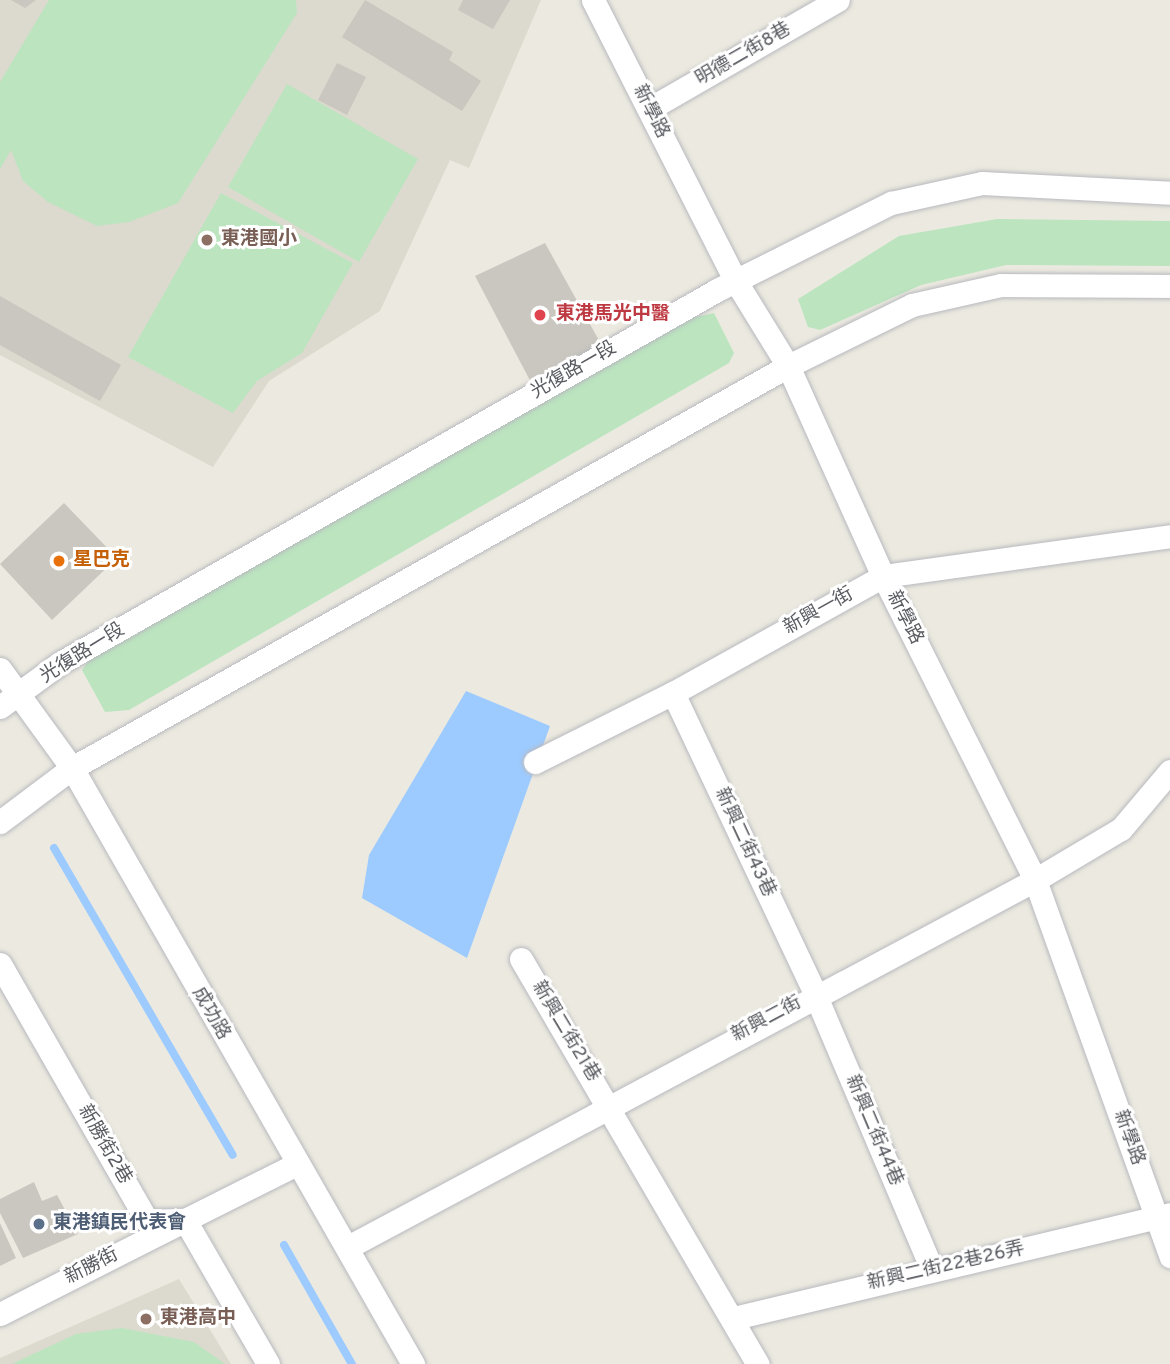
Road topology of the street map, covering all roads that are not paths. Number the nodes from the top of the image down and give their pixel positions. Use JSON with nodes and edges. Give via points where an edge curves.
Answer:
{"nodes":[{"id":1,"x":593,"y":0,"type":"edge"},
{"id":2,"x":838,"y":0,"type":"edge"},
{"id":3,"x":649,"y":110,"type":"junction"},
{"id":4,"x":1170,"y":193,"type":"edge"},
{"id":5,"x":735,"y":279,"type":"junction"},
{"id":6,"x":1170,"y":286,"type":"edge"},
{"id":7,"x":788,"y":366,"type":"junction"},
{"id":8,"x":1170,"y":536,"type":"edge"},
{"id":9,"x":883,"y":576,"type":"junction"},
{"id":10,"x":0,"y":670,"type":"edge"},
{"id":11,"x":673,"y":693,"type":"junction"},
{"id":12,"x":22,"y":694,"type":"junction"},
{"id":13,"x":0,"y":707,"type":"edge"},
{"id":14,"x":535,"y":762,"type":"dead end"},
{"id":15,"x":72,"y":768,"type":"junction"},
{"id":16,"x":1170,"y":771,"type":"edge"},
{"id":17,"x":0,"y":822,"type":"edge"},
{"id":18,"x":1035,"y":880,"type":"junction"},
{"id":19,"x":521,"y":959,"type":"dead end"},
{"id":20,"x":0,"y":964,"type":"edge"},
{"id":21,"x":815,"y":994,"type":"junction"},
{"id":22,"x":609,"y":1105,"type":"junction"},
{"id":23,"x":297,"y":1164,"type":"junction"},
{"id":24,"x":1164,"y":1216,"type":"edge"},
{"id":25,"x":185,"y":1220,"type":"junction"},
{"id":26,"x":348,"y":1247,"type":"junction"},
{"id":27,"x":1170,"y":1255,"type":"edge"},
{"id":28,"x":932,"y":1269,"type":"junction"},
{"id":29,"x":0,"y":1314,"type":"edge"},
{"id":30,"x":734,"y":1318,"type":"junction"},
{"id":31,"x":268,"y":1364,"type":"edge"},
{"id":32,"x":413,"y":1364,"type":"edge"},
{"id":33,"x":758,"y":1364,"type":"edge"}],
"edges":[{"from":1,"to":3,"type":"street","name":"新學路"},
{"from":2,"to":3,"type":"street","name":"明德二街8巷"},
{"from":3,"to":5,"type":"street","name":"新學路"},
{"from":4,"to":5,"type":"street","name":"光復路一段","via":[[982,183],[891,203]]},
{"from":5,"to":7,"type":"street","name":"新學路"},
{"from":5,"to":12,"type":"street","name":"光復路一段","via":[[60,663]]},
{"from":6,"to":7,"type":"street","via":[[1001,285],[912,305]]},
{"from":7,"to":9,"type":"street","name":"新學路"},
{"from":7,"to":15,"type":"street"},
{"from":8,"to":9,"type":"street","name":"新興一街"},
{"from":9,"to":11,"type":"street","name":"新興一街"},
{"from":9,"to":18,"type":"street","name":"新學路"},
{"from":10,"to":12,"type":"street","name":"成功路"},
{"from":11,"to":14,"type":"street","name":"新興一街"},
{"from":11,"to":21,"type":"street","name":"新興二街43巷"},
{"from":12,"to":13,"type":"street","name":"光復路一段"},
{"from":12,"to":15,"type":"street","name":"成功路"},
{"from":15,"to":17,"type":"street"},
{"from":15,"to":23,"type":"street","name":"成功路"},
{"from":16,"to":18,"type":"street","name":"新興二街","via":[[1121,829]]},
{"from":18,"to":21,"type":"street","name":"新興二街"},
{"from":18,"to":24,"type":"street","name":"新學路"},
{"from":19,"to":22,"type":"street","name":"新興二街21巷"},
{"from":20,"to":25,"type":"street","name":"新勝街2巷","via":[[147,1221]]},
{"from":21,"to":22,"type":"street","name":"新興二街"},
{"from":21,"to":28,"type":"street","name":"新興二街44巷"},
{"from":22,"to":26,"type":"street","name":"新興二街"},
{"from":22,"to":30,"type":"street"},
{"from":23,"to":25,"type":"street","name":"新勝街2巷"},
{"from":23,"to":26,"type":"street","name":"成功路"},
{"from":24,"to":27,"type":"street","name":"新學路"},
{"from":24,"to":28,"type":"street","name":"新興二街22巷26弄"},
{"from":25,"to":29,"type":"street","name":"新勝街"},
{"from":25,"to":31,"type":"street"},
{"from":26,"to":32,"type":"street","name":"成功路"},
{"from":28,"to":30,"type":"street","name":"新興二街22巷26弄"},
{"from":30,"to":33,"type":"street"}]}
